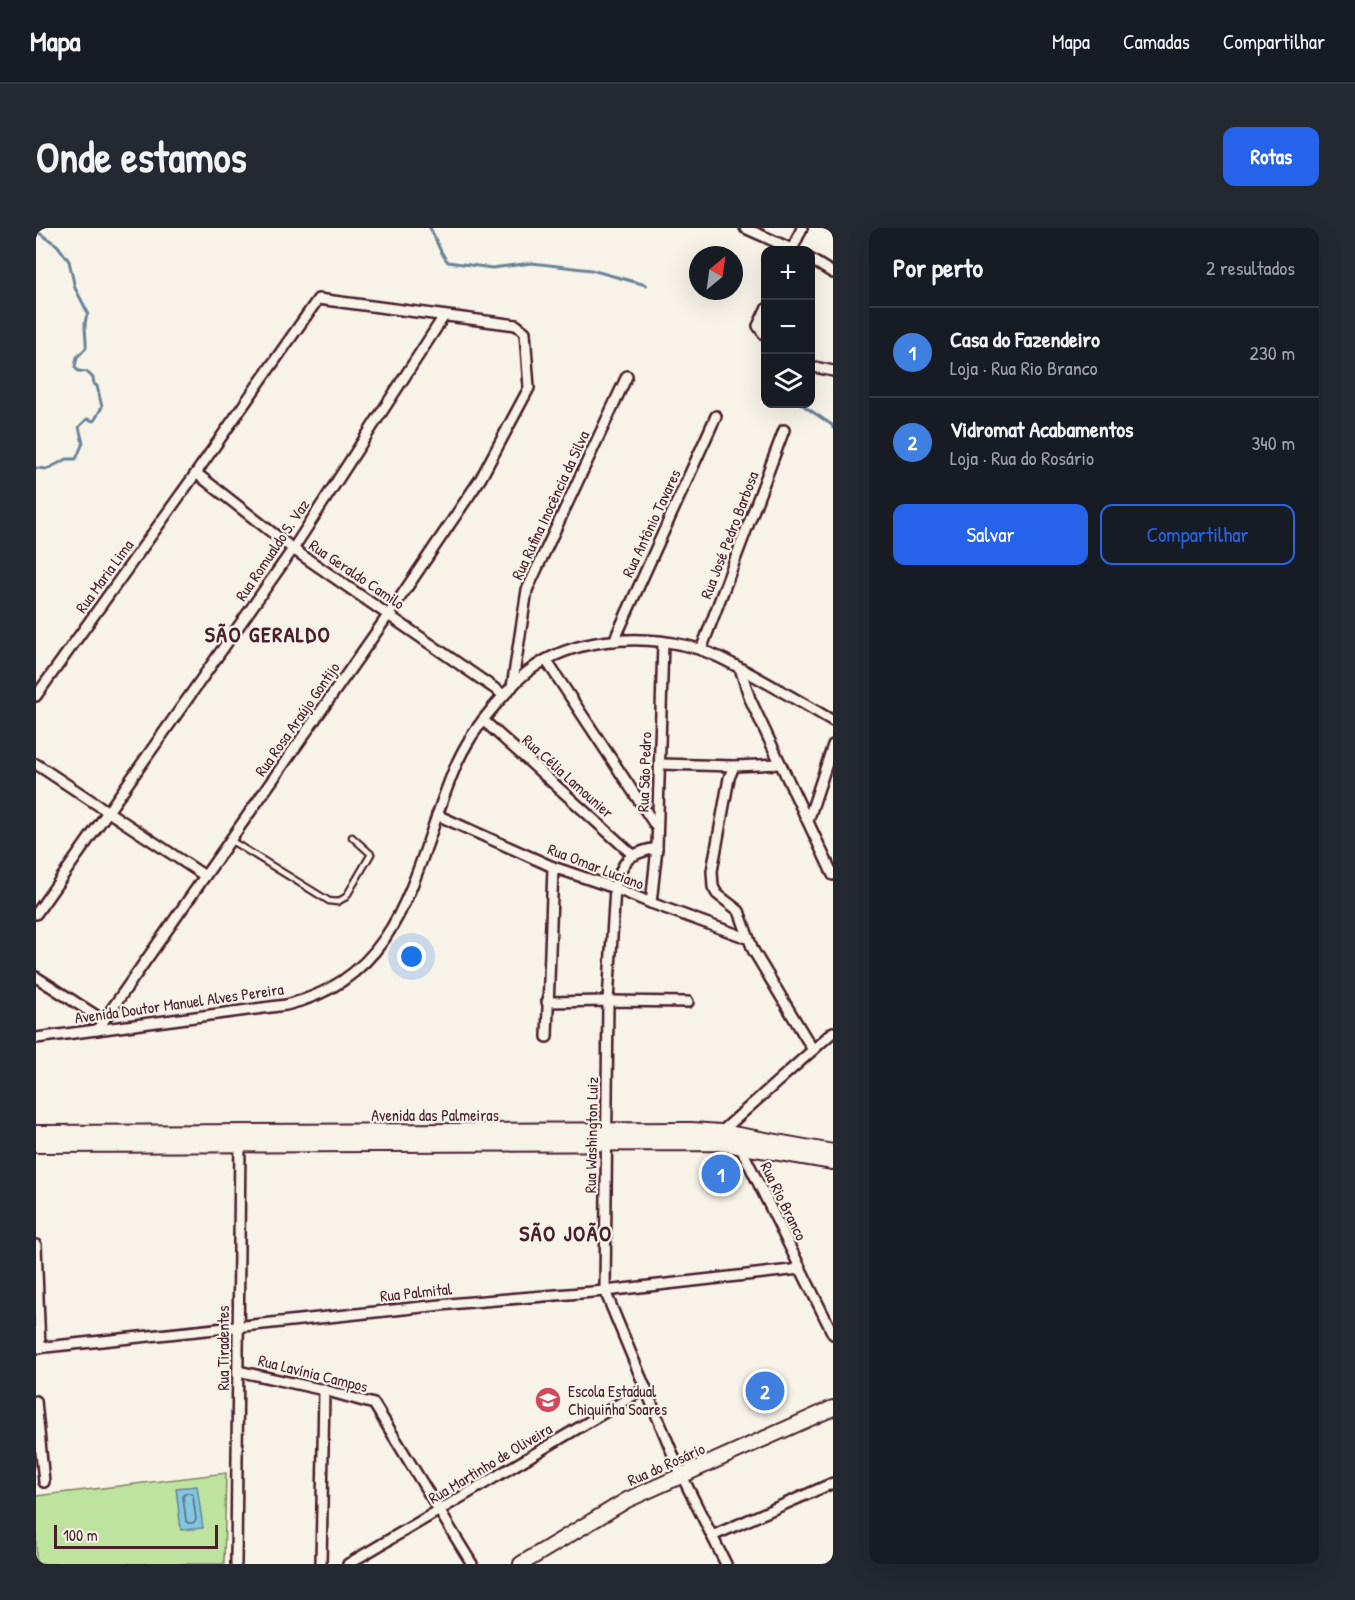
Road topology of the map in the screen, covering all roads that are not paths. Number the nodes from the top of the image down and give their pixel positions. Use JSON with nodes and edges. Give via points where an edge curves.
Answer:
{"nodes":[{"id":1,"x":745,"y":228,"type":"edge"},
{"id":2,"x":802,"y":228,"type":"edge"},
{"id":3,"x":784,"y":246,"type":"edge"},
{"id":4,"x":795,"y":246,"type":"edge"},
{"id":5,"x":833,"y":260,"type":"edge"},
{"id":6,"x":815,"y":262,"type":"edge"},
{"id":7,"x":824,"y":266,"type":"junction"},
{"id":8,"x":833,"y":273,"type":"edge"},
{"id":9,"x":444,"y":316,"type":"junction"},
{"id":10,"x":815,"y":367,"type":"edge"},
{"id":11,"x":833,"y":371,"type":"edge"},
{"id":12,"x":627,"y":376,"type":"dead end"},
{"id":13,"x":716,"y":416,"type":"dead end"},
{"id":14,"x":784,"y":430,"type":"dead end"},
{"id":15,"x":196,"y":473,"type":"junction"},
{"id":16,"x":293,"y":549,"type":"junction"},
{"id":17,"x":389,"y":614,"type":"junction"},
{"id":18,"x":614,"y":641,"type":"junction"},
{"id":19,"x":663,"y":642,"type":"junction"},
{"id":20,"x":701,"y":650,"type":"junction"},
{"id":21,"x":546,"y":660,"type":"junction"},
{"id":22,"x":740,"y":668,"type":"junction"},
{"id":23,"x":512,"y":687,"type":"junction"},
{"id":24,"x":504,"y":695,"type":"junction"},
{"id":25,"x":36,"y":696,"type":"edge"},
{"id":26,"x":483,"y":720,"type":"junction"},
{"id":27,"x":833,"y":721,"type":"edge"},
{"id":28,"x":833,"y":745,"type":"edge"},
{"id":29,"x":36,"y":764,"type":"edge"},
{"id":30,"x":660,"y":764,"type":"junction"},
{"id":31,"x":780,"y":765,"type":"junction"},
{"id":32,"x":734,"y":766,"type":"junction"},
{"id":33,"x":109,"y":811,"type":"junction"},
{"id":34,"x":437,"y":815,"type":"junction"},
{"id":35,"x":807,"y":820,"type":"junction"},
{"id":36,"x":657,"y":828,"type":"junction"},
{"id":37,"x":352,"y":837,"type":"dead end"},
{"id":38,"x":230,"y":840,"type":"junction"},
{"id":39,"x":657,"y":848,"type":"junction"},
{"id":40,"x":633,"y":854,"type":"junction"},
{"id":41,"x":553,"y":867,"type":"junction"},
{"id":42,"x":833,"y":875,"type":"edge"},
{"id":43,"x":205,"y":876,"type":"junction"},
{"id":44,"x":615,"y":888,"type":"junction"},
{"id":45,"x":651,"y":903,"type":"junction"},
{"id":46,"x":36,"y":914,"type":"edge"},
{"id":47,"x":747,"y":938,"type":"junction"},
{"id":48,"x":36,"y":977,"type":"edge"},
{"id":49,"x":608,"y":1001,"type":"junction"},
{"id":50,"x":547,"y":1002,"type":"junction"},
{"id":51,"x":688,"y":1002,"type":"dead end"},
{"id":52,"x":104,"y":1020,"type":"junction"},
{"id":53,"x":97,"y":1030,"type":"junction"},
{"id":54,"x":833,"y":1032,"type":"edge"},
{"id":55,"x":547,"y":1037,"type":"dead end"},
{"id":56,"x":36,"y":1038,"type":"edge"},
{"id":57,"x":813,"y":1050,"type":"junction"},
{"id":58,"x":721,"y":1132,"type":"junction"},
{"id":59,"x":36,"y":1133,"type":"edge"},
{"id":60,"x":606,"y":1137,"type":"junction"},
{"id":61,"x":240,"y":1138,"type":"junction"},
{"id":62,"x":36,"y":1145,"type":"edge"},
{"id":63,"x":740,"y":1146,"type":"junction"},
{"id":64,"x":833,"y":1152,"type":"edge"},
{"id":65,"x":833,"y":1162,"type":"edge"},
{"id":66,"x":36,"y":1245,"type":"edge"},
{"id":67,"x":800,"y":1269,"type":"junction"},
{"id":68,"x":605,"y":1291,"type":"junction"},
{"id":69,"x":238,"y":1326,"type":"junction"},
{"id":70,"x":833,"y":1334,"type":"edge"},
{"id":71,"x":38,"y":1348,"type":"edge"},
{"id":72,"x":238,"y":1371,"type":"junction"},
{"id":73,"x":646,"y":1388,"type":"junction"},
{"id":74,"x":324,"y":1390,"type":"junction"},
{"id":75,"x":36,"y":1401,"type":"edge"},
{"id":76,"x":833,"y":1408,"type":"edge"},
{"id":77,"x":681,"y":1474,"type":"junction"},
{"id":78,"x":45,"y":1482,"type":"dead end"},
{"id":79,"x":833,"y":1483,"type":"edge"},
{"id":80,"x":440,"y":1510,"type":"junction"},
{"id":81,"x":712,"y":1536,"type":"junction"},
{"id":82,"x":236,"y":1564,"type":"edge"},
{"id":83,"x":321,"y":1564,"type":"edge"},
{"id":84,"x":348,"y":1564,"type":"edge"},
{"id":85,"x":472,"y":1564,"type":"edge"},
{"id":86,"x":521,"y":1564,"type":"edge"},
{"id":87,"x":726,"y":1564,"type":"edge"}],
"edges":[{"from":1,"to":3,"type":"street"},
{"from":2,"to":4,"type":"street"},
{"from":5,"to":7,"type":"street"},
{"from":6,"to":7,"type":"street"},
{"from":7,"to":8,"type":"street"},
{"from":9,"to":15,"type":"street","name":"Rua Maria Lima","via":[[318,299]]},
{"from":9,"to":16,"type":"street","name":"Rua Romualdo S. Vaz"},
{"from":9,"to":17,"type":"street","name":"Rua Rosa Araújo Gontijo","via":[[516,325],[525,332],[530,388],[481,478]]},
{"from":10,"to":11,"type":"street"},
{"from":12,"to":23,"type":"street","name":"Rua Rufina Inocência da Silva","via":[[527,590]]},
{"from":13,"to":18,"type":"street","name":"Rua Antônio Tavares"},
{"from":14,"to":20,"type":"street","name":"Rua José Pedro Barbosa"},
{"from":15,"to":16,"type":"street","name":"Rua Geraldo Camilo"},
{"from":15,"to":25,"type":"street","name":"Rua Maria Lima"},
{"from":16,"to":17,"type":"street","name":"Rua Geraldo Camilo"},
{"from":16,"to":33,"type":"street","name":"Rua Romualdo S. Vaz"},
{"from":17,"to":24,"type":"street","name":"Rua Geraldo Camilo"},
{"from":17,"to":38,"type":"street","name":"Rua Rosa Araújo Gontijo"},
{"from":18,"to":19,"type":"street","name":"Avenida Doutor Manuel Alves Pereira"},
{"from":18,"to":21,"type":"street","name":"Avenida Doutor Manuel Alves Pereira","via":[[564,651]]},
{"from":19,"to":20,"type":"street","name":"Avenida Doutor Manuel Alves Pereira"},
{"from":19,"to":30,"type":"street","name":"Rua São Pedro"},
{"from":20,"to":22,"type":"street","name":"Avenida Doutor Manuel Alves Pereira"},
{"from":21,"to":23,"type":"street","name":"Avenida Doutor Manuel Alves Pereira"},
{"from":21,"to":36,"type":"street"},
{"from":22,"to":27,"type":"street","name":"Avenida Doutor Manuel Alves Pereira"},
{"from":22,"to":31,"type":"street"},
{"from":23,"to":24,"type":"street","name":"Avenida Doutor Manuel Alves Pereira"},
{"from":24,"to":26,"type":"street","name":"Avenida Doutor Manuel Alves Pereira"},
{"from":26,"to":34,"type":"street","name":"Avenida Doutor Manuel Alves Pereira","via":[[464,748]]},
{"from":26,"to":40,"type":"street","name":"Rua Célia Lamounier"},
{"from":28,"to":35,"type":"street"},
{"from":29,"to":33,"type":"street"},
{"from":30,"to":32,"type":"street"},
{"from":30,"to":36,"type":"street","name":"Rua São Pedro"},
{"from":31,"to":32,"type":"street"},
{"from":31,"to":35,"type":"street"},
{"from":32,"to":47,"type":"street","via":[[712,879],[717,894],[739,911]]},
{"from":33,"to":43,"type":"street"},
{"from":33,"to":46,"type":"street","name":"Rua Romualdo S. Vaz"},
{"from":34,"to":41,"type":"street","name":"Rua Omar Luciano"},
{"from":34,"to":53,"type":"street","name":"Avenida Doutor Manuel Alves Pereira","via":[[403,910],[363,965],[340,983],[286,1005]]},
{"from":35,"to":42,"type":"street"},
{"from":36,"to":39,"type":"street","name":"Rua São Pedro"},
{"from":37,"to":38,"type":"lane","via":[[370,854],[346,897],[337,902],[329,901]]},
{"from":38,"to":43,"type":"street","name":"Rua Rosa Araújo Gontijo"},
{"from":39,"to":40,"type":"street"},
{"from":39,"to":45,"type":"street","name":"Rua São Pedro"},
{"from":40,"to":44,"type":"street","name":"Rua Washington Luiz","via":[[619,872]]},
{"from":41,"to":44,"type":"street","name":"Rua Omar Luciano"},
{"from":41,"to":50,"type":"street"},
{"from":43,"to":52,"type":"street","name":"Rua Rosa Araújo Gontijo"},
{"from":44,"to":45,"type":"street","name":"Rua Omar Luciano"},
{"from":44,"to":49,"type":"street","name":"Rua Washington Luiz"},
{"from":45,"to":47,"type":"street","name":"Rua Omar Luciano"},
{"from":47,"to":57,"type":"street"},
{"from":48,"to":52,"type":"street"},
{"from":49,"to":50,"type":"street"},
{"from":49,"to":51,"type":"street"},
{"from":49,"to":60,"type":"street","name":"Rua Washington Luiz"},
{"from":50,"to":55,"type":"street"},
{"from":52,"to":53,"type":"street","name":"Rua Rosa Araújo Gontijo"},
{"from":53,"to":56,"type":"street","name":"Avenida Doutor Manuel Alves Pereira"},
{"from":54,"to":57,"type":"street"},
{"from":57,"to":58,"type":"street"},
{"from":58,"to":60,"type":"main road","name":"Avenida das Palmeiras"},
{"from":58,"to":64,"type":"main road","name":"Avenida das Palmeiras"},
{"from":59,"to":61,"type":"main road","name":"Avenida das Palmeiras"},
{"from":60,"to":61,"type":"main road","name":"Avenida das Palmeiras"},
{"from":60,"to":63,"type":"main road","name":"Avenida das Palmeiras"},
{"from":60,"to":68,"type":"street","name":"Rua Washington Luiz"},
{"from":61,"to":62,"type":"main road","name":"Avenida das Palmeiras"},
{"from":61,"to":69,"type":"street","name":"Rua Tiradentes"},
{"from":63,"to":65,"type":"main road","name":"Avenida das Palmeiras"},
{"from":63,"to":67,"type":"street","name":"Rua Rio Branco"},
{"from":66,"to":71,"type":"street"},
{"from":67,"to":68,"type":"street","name":"Rua Palmital"},
{"from":67,"to":70,"type":"street","name":"Rua Rio Branco"},
{"from":68,"to":69,"type":"street","name":"Rua Palmital"},
{"from":68,"to":73,"type":"street","name":"Rua Washington Luiz"},
{"from":69,"to":71,"type":"street","name":"Rua Palmital"},
{"from":69,"to":72,"type":"street","name":"Rua Tiradentes"},
{"from":72,"to":74,"type":"street","name":"Rua Lavínia Campos"},
{"from":72,"to":82,"type":"street","name":"Rua Tiradentes"},
{"from":73,"to":77,"type":"street","name":"Rua Washington Luiz"},
{"from":73,"to":80,"type":"street","name":"Rua Martinho de Oliveira"},
{"from":74,"to":80,"type":"street","name":"Rua Lavínia Campos","via":[[374,1404]]},
{"from":74,"to":83,"type":"street"},
{"from":75,"to":78,"type":"street"},
{"from":76,"to":77,"type":"main road","name":"Rua do Rosário"},
{"from":77,"to":81,"type":"street","name":"Rua Washington Luiz"},
{"from":77,"to":86,"type":"main road","name":"Rua do Rosário","via":[[627,1500]]},
{"from":79,"to":81,"type":"street"},
{"from":80,"to":84,"type":"street","name":"Rua Martinho de Oliveira"},
{"from":80,"to":85,"type":"street","name":"Rua Lavínia Campos"},
{"from":81,"to":87,"type":"street","name":"Rua Washington Luiz"}]}
